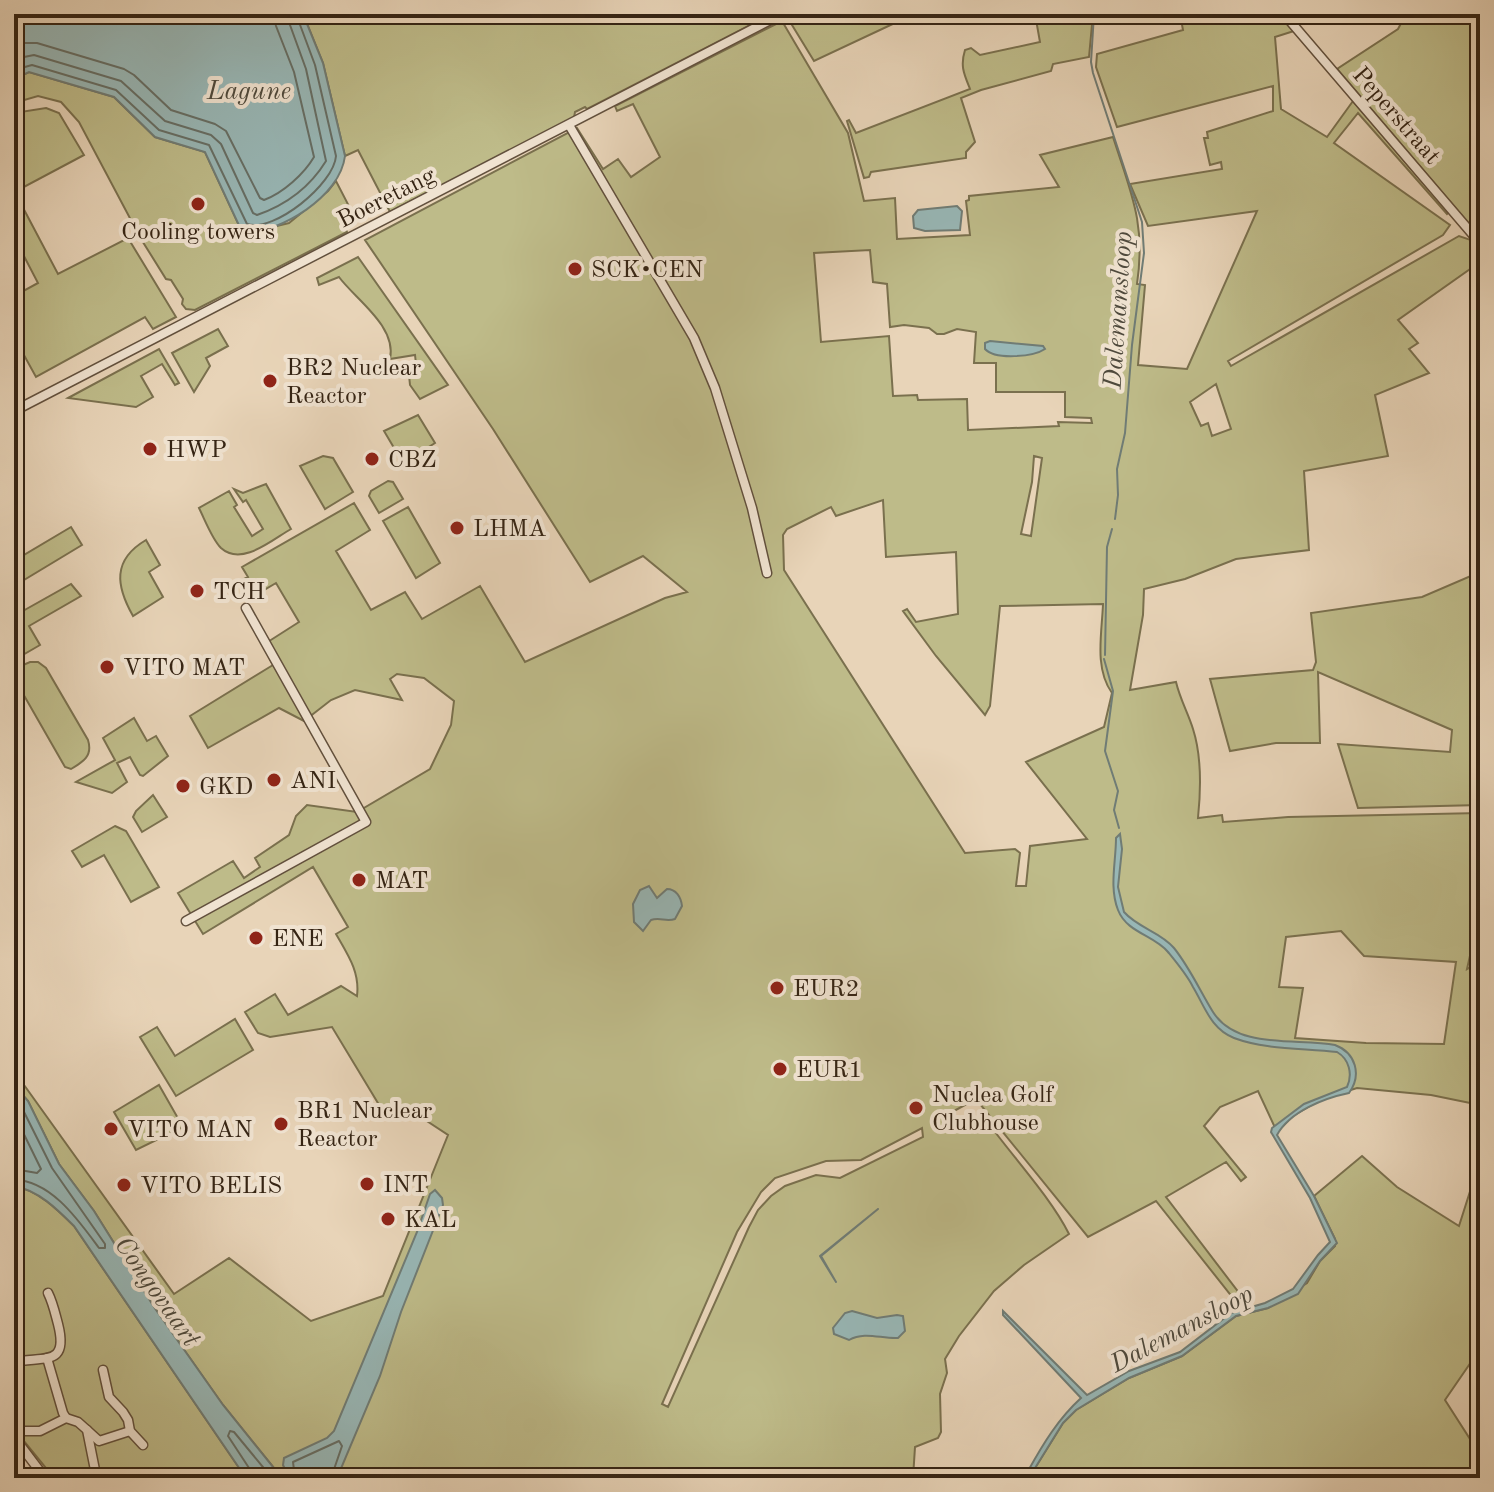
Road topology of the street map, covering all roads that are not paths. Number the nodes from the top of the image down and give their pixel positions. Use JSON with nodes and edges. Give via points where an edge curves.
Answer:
{"nodes":[{"id":1,"x":1284,"y":14,"type":"edge"},
{"id":2,"x":778,"y":15,"type":"edge"},
{"id":3,"x":569,"y":125,"type":"junction"},
{"id":4,"x":1480,"y":243,"type":"edge"},
{"id":5,"x":14,"y":411,"type":"edge"},
{"id":6,"x":767,"y":573,"type":"dead end"},
{"id":7,"x":246,"y":608,"type":"dead end"},
{"id":8,"x":186,"y":921,"type":"dead end"},
{"id":9,"x":48,"y":1293,"type":"dead end"},
{"id":10,"x":15,"y":1358,"type":"edge"},
{"id":11,"x":47,"y":1358,"type":"junction"},
{"id":12,"x":103,"y":1370,"type":"dead end"},
{"id":13,"x":66,"y":1418,"type":"junction"},
{"id":14,"x":87,"y":1430,"type":"junction"},
{"id":15,"x":130,"y":1431,"type":"junction"},
{"id":16,"x":14,"y":1434,"type":"edge"},
{"id":17,"x":143,"y":1445,"type":"dead end"},
{"id":18,"x":96,"y":1475,"type":"dead end"},
{"id":19,"x":45,"y":1478,"type":"edge"}],
"edges":[{"from":1,"to":4,"type":"street","name":"Peperstraat"},
{"from":2,"to":3,"type":"street","name":"Boeretang"},
{"from":3,"to":5,"type":"street","name":"Boeretang"},
{"from":3,"to":6,"type":"street","via":[[694,338],[715,388]]},
{"from":7,"to":8,"type":"street","via":[[366,822]]},
{"from":9,"to":11,"type":"street","via":[[63,1343]]},
{"from":10,"to":11,"type":"street"},
{"from":11,"to":13,"type":"street"},
{"from":12,"to":15,"type":"street","via":[[106,1391]]},
{"from":13,"to":14,"type":"street"},
{"from":13,"to":16,"type":"street","via":[[40,1431]]},
{"from":14,"to":15,"type":"street","via":[[99,1441]]},
{"from":14,"to":18,"type":"street"},
{"from":15,"to":17,"type":"street"},
{"from":16,"to":19,"type":"street"}]}
